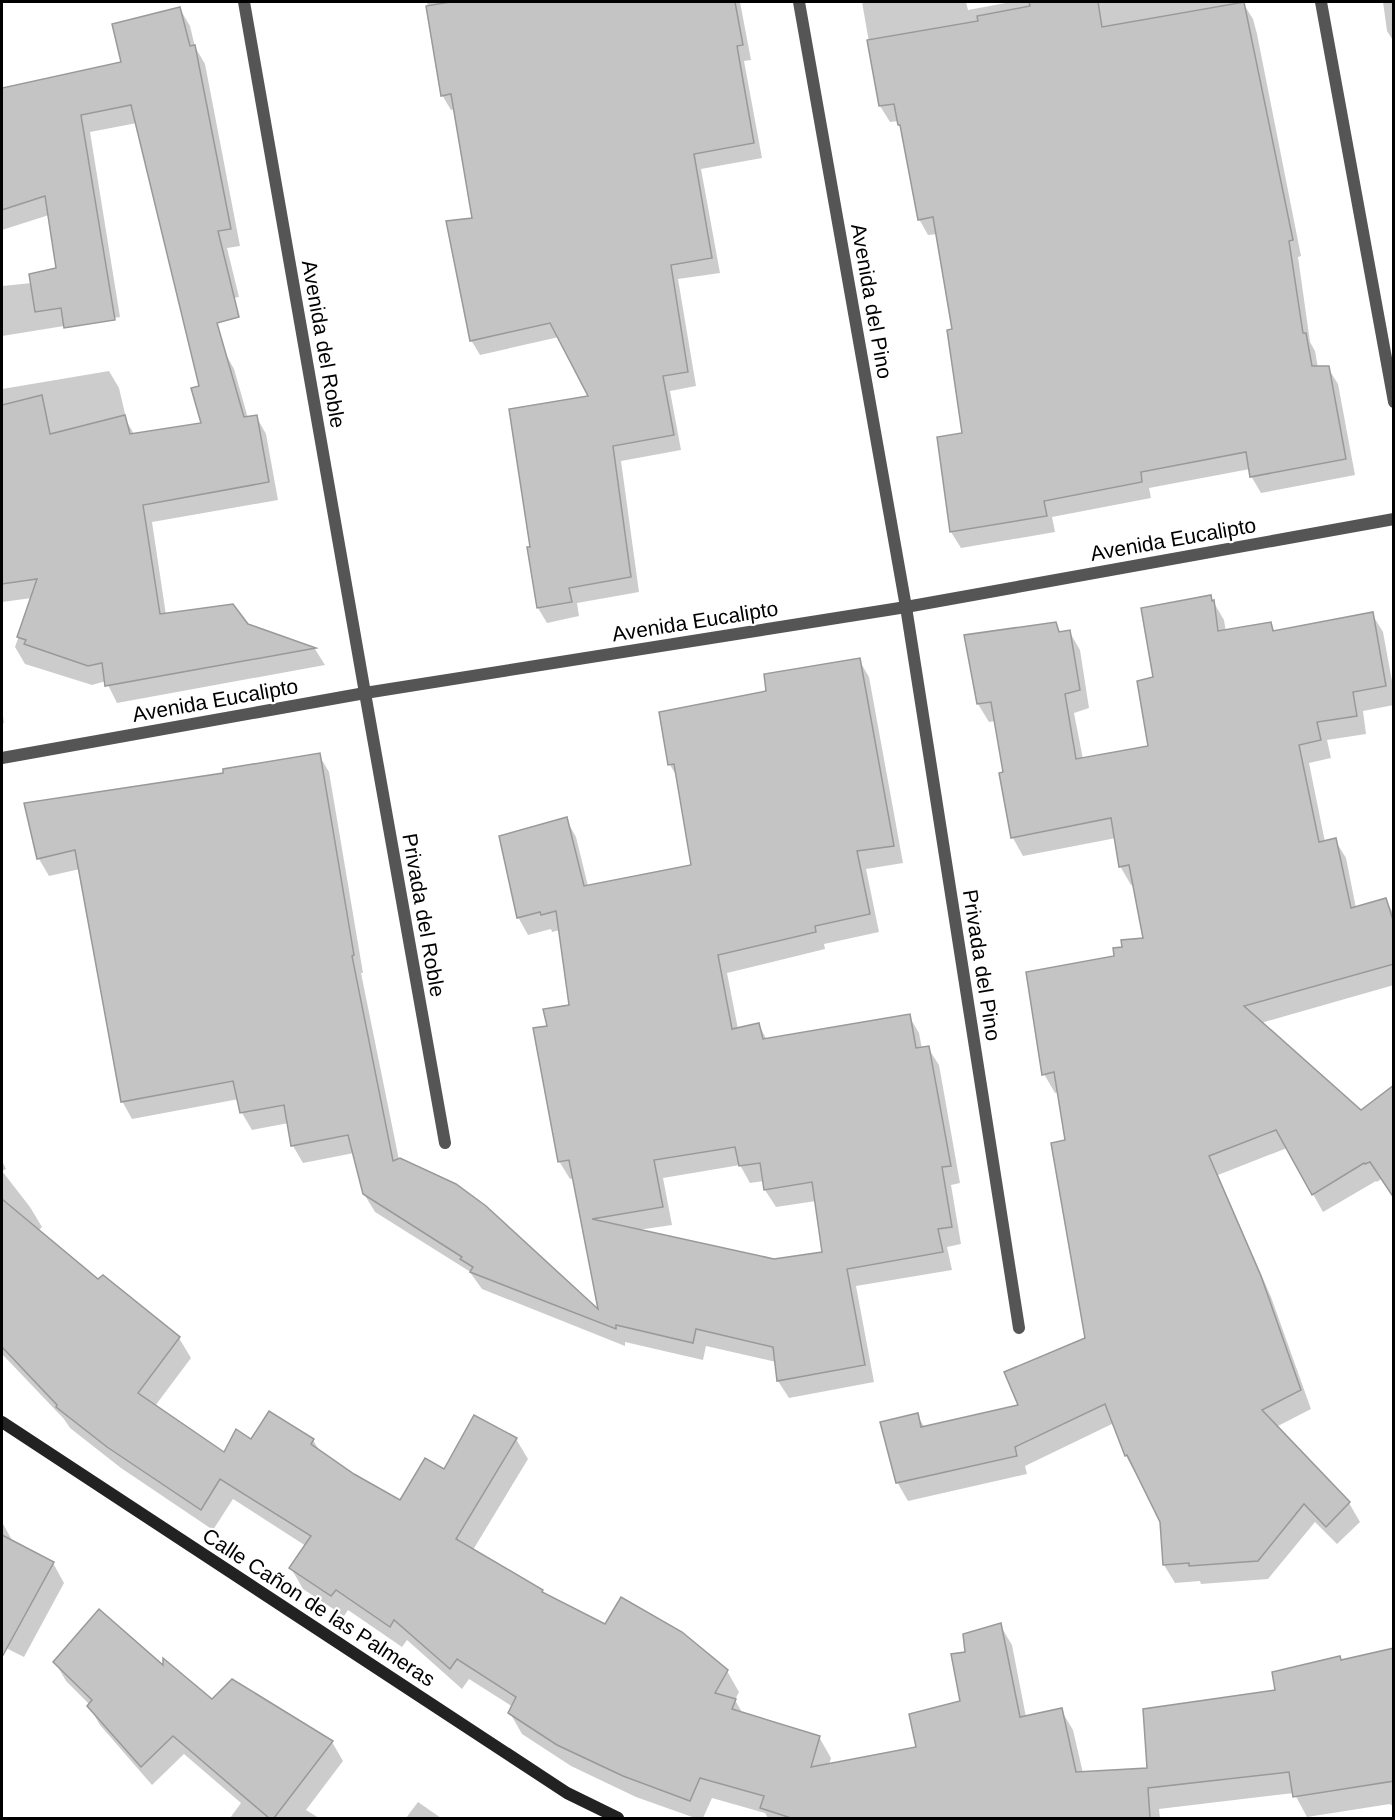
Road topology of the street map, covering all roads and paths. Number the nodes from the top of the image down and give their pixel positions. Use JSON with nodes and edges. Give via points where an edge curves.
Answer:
{"nodes":[{"id":1,"x":244,"y":2,"type":"edge"},
{"id":2,"x":799,"y":2,"type":"edge"},
{"id":3,"x":1320,"y":2,"type":"edge"},
{"id":4,"x":1394,"y":402,"type":"edge"},
{"id":5,"x":1394,"y":519,"type":"edge"},
{"id":6,"x":906,"y":607,"type":"junction"},
{"id":7,"x":365,"y":693,"type":"junction"},
{"id":8,"x":2,"y":758,"type":"edge"},
{"id":9,"x":445,"y":1143,"type":"dead end"},
{"id":10,"x":1019,"y":1328,"type":"dead end"},
{"id":11,"x":2,"y":1422,"type":"edge"},
{"id":12,"x":618,"y":1818,"type":"edge"}],
"edges":[{"from":1,"to":7,"type":"street","name":"Avenida del Roble"},
{"from":2,"to":6,"type":"street","name":"Avenida del Pino"},
{"from":3,"to":4,"type":"street"},
{"from":5,"to":6,"type":"street","name":"Avenida Eucalipto"},
{"from":6,"to":7,"type":"street","name":"Avenida Eucalipto"},
{"from":6,"to":10,"type":"street","name":"Privada del Pino"},
{"from":7,"to":8,"type":"street","name":"Avenida Eucalipto"},
{"from":7,"to":9,"type":"street","name":"Privada del Roble"},
{"from":11,"to":12,"type":"main road","name":"Calle Cañon de las Palmeras","via":[[567,1793]]}]}
